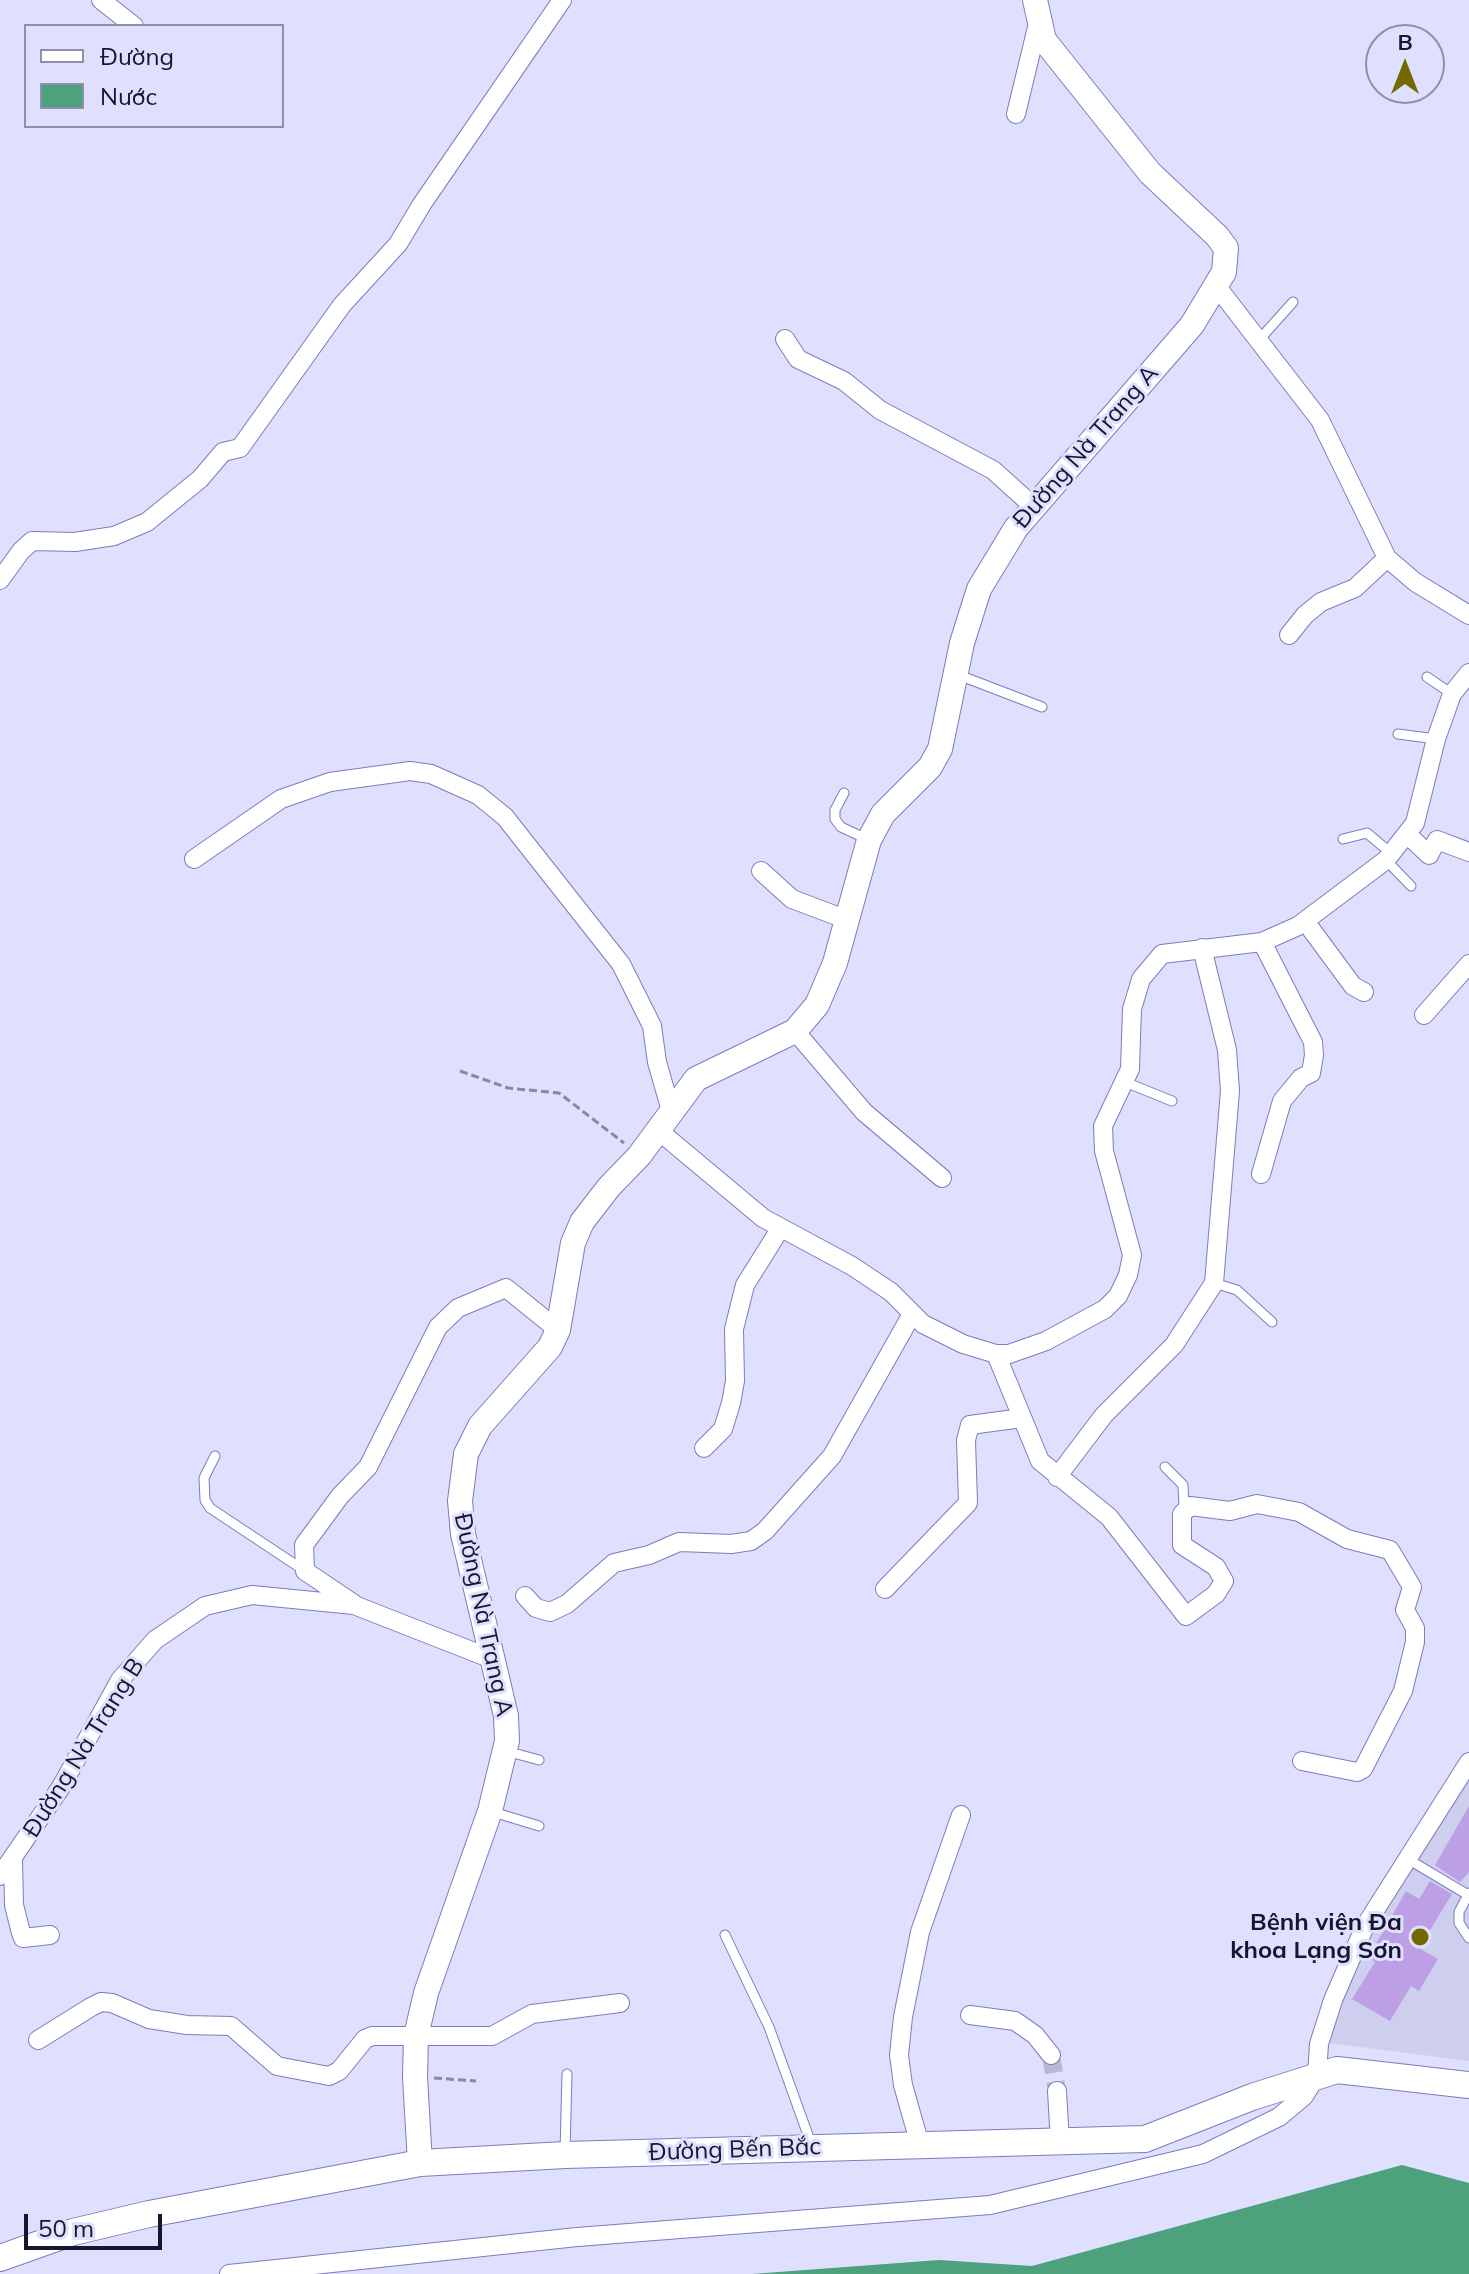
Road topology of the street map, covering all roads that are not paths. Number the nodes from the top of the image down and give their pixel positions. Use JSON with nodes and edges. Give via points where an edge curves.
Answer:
{"nodes":[{"id":1,"x":101,"y":0,"type":"edge"},
{"id":2,"x":562,"y":0,"type":"edge"},
{"id":3,"x":1037,"y":11,"type":"edge"},
{"id":4,"x":131,"y":24,"type":"edge"},
{"id":5,"x":1016,"y":114,"type":"dead end"},
{"id":6,"x":1218,"y":288,"type":"junction"},
{"id":7,"x":1293,"y":302,"type":"dead end"},
{"id":8,"x":785,"y":339,"type":"dead end"},
{"id":9,"x":1259,"y":340,"type":"junction"},
{"id":10,"x":1033,"y":506,"type":"junction"},
{"id":11,"x":1387,"y":558,"type":"junction"},
{"id":12,"x":0,"y":580,"type":"edge"},
{"id":13,"x":1469,"y":615,"type":"edge"},
{"id":14,"x":1289,"y":635,"type":"dead end"},
{"id":15,"x":1469,"y":673,"type":"edge"},
{"id":16,"x":956,"y":674,"type":"junction"},
{"id":17,"x":1427,"y":677,"type":"dead end"},
{"id":18,"x":1452,"y":694,"type":"junction"},
{"id":19,"x":1042,"y":707,"type":"dead end"},
{"id":20,"x":1398,"y":734,"type":"dead end"},
{"id":21,"x":1436,"y":739,"type":"junction"},
{"id":22,"x":844,"y":793,"type":"dead end"},
{"id":23,"x":1408,"y":835,"type":"junction"},
{"id":24,"x":1343,"y":839,"type":"dead end"},
{"id":25,"x":869,"y":840,"type":"junction"},
{"id":26,"x":1469,"y":852,"type":"edge"},
{"id":27,"x":1389,"y":857,"type":"junction"},
{"id":28,"x":194,"y":859,"type":"dead end"},
{"id":29,"x":761,"y":871,"type":"dead end"},
{"id":30,"x":1411,"y":886,"type":"dead end"},
{"id":31,"x":845,"y":919,"type":"junction"},
{"id":32,"x":1305,"y":921,"type":"junction"},
{"id":33,"x":1262,"y":942,"type":"junction"},
{"id":34,"x":1202,"y":948,"type":"junction"},
{"id":35,"x":1469,"y":964,"type":"edge"},
{"id":36,"x":1364,"y":992,"type":"dead end"},
{"id":37,"x":1424,"y":1015,"type":"dead end"},
{"id":38,"x":795,"y":1031,"type":"junction"},
{"id":39,"x":1125,"y":1082,"type":"junction"},
{"id":40,"x":1172,"y":1101,"type":"dead end"},
{"id":41,"x":665,"y":1121,"type":"junction"},
{"id":42,"x":1261,"y":1174,"type":"dead end"},
{"id":43,"x":942,"y":1178,"type":"dead end"},
{"id":44,"x":780,"y":1229,"type":"junction"},
{"id":45,"x":1214,"y":1283,"type":"junction"},
{"id":46,"x":912,"y":1314,"type":"junction"},
{"id":47,"x":1272,"y":1322,"type":"dead end"},
{"id":48,"x":558,"y":1330,"type":"junction"},
{"id":49,"x":996,"y":1354,"type":"junction"},
{"id":50,"x":1022,"y":1418,"type":"junction"},
{"id":51,"x":704,"y":1448,"type":"dead end"},
{"id":52,"x":215,"y":1456,"type":"dead end"},
{"id":53,"x":1165,"y":1467,"type":"dead end"},
{"id":54,"x":1057,"y":1477,"type":"junction"},
{"id":55,"x":1184,"y":1508,"type":"junction"},
{"id":56,"x":305,"y":1571,"type":"junction"},
{"id":57,"x":885,"y":1589,"type":"dead end"},
{"id":58,"x":525,"y":1596,"type":"dead end"},
{"id":59,"x":354,"y":1605,"type":"junction"},
{"id":60,"x":492,"y":1659,"type":"junction"},
{"id":61,"x":506,"y":1751,"type":"junction"},
{"id":62,"x":539,"y":1760,"type":"dead end"},
{"id":63,"x":1302,"y":1761,"type":"dead end"},
{"id":64,"x":1469,"y":1762,"type":"edge"},
{"id":65,"x":490,"y":1811,"type":"junction"},
{"id":66,"x":961,"y":1815,"type":"dead end"},
{"id":67,"x":539,"y":1826,"type":"dead end"},
{"id":68,"x":1406,"y":1858,"type":"junction"},
{"id":69,"x":13,"y":1860,"type":"junction"},
{"id":70,"x":0,"y":1876,"type":"edge"},
{"id":71,"x":1468,"y":1894,"type":"edge"},
{"id":72,"x":50,"y":1935,"type":"dead end"},
{"id":73,"x":725,"y":1935,"type":"dead end"},
{"id":74,"x":1469,"y":1938,"type":"edge"},
{"id":75,"x":620,"y":2003,"type":"dead end"},
{"id":76,"x":970,"y":2015,"type":"dead end"},
{"id":77,"x":416,"y":2036,"type":"junction"},
{"id":78,"x":38,"y":2040,"type":"dead end"},
{"id":79,"x":1051,"y":2055,"type":"tunnel mouth"},
{"id":80,"x":567,"y":2074,"type":"dead end"},
{"id":81,"x":1317,"y":2075,"type":"junction"},
{"id":82,"x":1469,"y":2085,"type":"edge"},
{"id":83,"x":1057,"y":2091,"type":"tunnel mouth"},
{"id":84,"x":1060,"y":2142,"type":"junction"},
{"id":85,"x":920,"y":2145,"type":"junction"},
{"id":86,"x":812,"y":2147,"type":"junction"},
{"id":87,"x":565,"y":2155,"type":"junction"},
{"id":88,"x":420,"y":2163,"type":"junction"},
{"id":89,"x":28,"y":2247,"type":"junction"},
{"id":90,"x":0,"y":2258,"type":"edge"},
{"id":91,"x":4,"y":2274,"type":"edge"},
{"id":92,"x":229,"y":2274,"type":"edge"}],
"edges":[{"from":1,"to":4,"type":"street"},
{"from":2,"to":12,"type":"street","via":[[398,244],[342,305],[240,448],[223,452],[200,479],[147,522],[114,536],[32,541]]},
{"from":3,"to":5,"type":"street"},
{"from":3,"to":6,"type":"street","name":"Đường Nà Trang A","via":[[1044,40],[1150,173],[1226,248]]},
{"from":6,"to":9,"type":"street"},
{"from":6,"to":10,"type":"street","name":"Đường Nà Trang A","via":[[1192,325]]},
{"from":7,"to":9,"type":"lane"},
{"from":8,"to":10,"type":"street","via":[[798,359],[993,470]]},
{"from":9,"to":11,"type":"street","via":[[1320,420]]},
{"from":10,"to":16,"type":"street","name":"Đường Nà Trang A","via":[[979,589]]},
{"from":11,"to":13,"type":"street"},
{"from":11,"to":14,"type":"street","via":[[1355,588],[1321,602]]},
{"from":15,"to":18,"type":"street"},
{"from":16,"to":19,"type":"lane"},
{"from":16,"to":25,"type":"street","name":"Đường Nà Trang A","via":[[940,749],[930,767],[883,814]]},
{"from":17,"to":18,"type":"lane"},
{"from":18,"to":21,"type":"street"},
{"from":20,"to":21,"type":"lane"},
{"from":21,"to":23,"type":"street"},
{"from":22,"to":25,"type":"lane","via":[[835,819]]},
{"from":23,"to":26,"type":"street","via":[[1429,855],[1437,840]]},
{"from":23,"to":27,"type":"street"},
{"from":24,"to":27,"type":"lane","via":[[1367,833]]},
{"from":25,"to":31,"type":"street","name":"Đường Nà Trang A"},
{"from":27,"to":30,"type":"lane"},
{"from":27,"to":32,"type":"street"},
{"from":28,"to":41,"type":"street","via":[[281,799],[330,782],[410,771],[431,774],[478,795],[505,817],[621,964],[652,1026]]},
{"from":29,"to":31,"type":"street","via":[[792,899]]},
{"from":31,"to":38,"type":"street","name":"Đường Nà Trang A","via":[[827,986]]},
{"from":32,"to":33,"type":"street"},
{"from":32,"to":36,"type":"street","via":[[1353,986]]},
{"from":33,"to":34,"type":"street"},
{"from":33,"to":42,"type":"street","via":[[1313,1042],[1314,1055],[1311,1073],[1282,1101]]},
{"from":34,"to":39,"type":"street","via":[[1162,954],[1141,979]]},
{"from":34,"to":45,"type":"street","via":[[1227,1050],[1230,1091]]},
{"from":35,"to":37,"type":"street"},
{"from":38,"to":41,"type":"street","name":"Đường Nà Trang A","via":[[696,1079]]},
{"from":38,"to":43,"type":"street","via":[[841,1089]]},
{"from":39,"to":40,"type":"lane"},
{"from":39,"to":49,"type":"street","via":[[1103,1126],[1104,1151],[1130,1241],[1128,1275],[1105,1309],[1046,1341]]},
{"from":41,"to":44,"type":"street"},
{"from":41,"to":48,"type":"street","name":"Đường Nà Trang A","via":[[582,1222],[568,1262]]},
{"from":44,"to":46,"type":"street","via":[[873,1280]]},
{"from":44,"to":51,"type":"street","via":[[745,1285],[734,1329],[731,1403],[723,1429]]},
{"from":45,"to":47,"type":"lane","via":[[1237,1290]]},
{"from":45,"to":54,"type":"street","via":[[1174,1345],[1110,1408]]},
{"from":46,"to":49,"type":"street","via":[[934,1331]]},
{"from":46,"to":58,"type":"street","via":[[832,1456],[765,1531],[751,1541],[731,1544],[679,1542],[614,1563],[550,1612],[536,1608]]},
{"from":48,"to":56,"type":"street","via":[[506,1288],[458,1308],[438,1327],[368,1467],[304,1545]]},
{"from":48,"to":60,"type":"street","name":"Đường Nà Trang A","via":[[550,1347],[480,1426],[466,1454],[460,1501],[463,1534]]},
{"from":49,"to":50,"type":"street"},
{"from":50,"to":54,"type":"street","via":[[1040,1461]]},
{"from":50,"to":57,"type":"street","via":[[970,1425],[968,1503]]},
{"from":52,"to":56,"type":"lane","via":[[204,1478],[210,1508]]},
{"from":53,"to":55,"type":"lane","via":[[1183,1485]]},
{"from":54,"to":55,"type":"street","via":[[1109,1517],[1186,1616],[1216,1594],[1224,1581],[1216,1567],[1182,1545]]},
{"from":55,"to":63,"type":"street","via":[[1230,1511],[1257,1504],[1299,1512],[1347,1539],[1390,1550],[1410,1578],[1412,1596],[1405,1610],[1415,1628],[1411,1660],[1403,1691],[1363,1769]]},
{"from":56,"to":59,"type":"street"},
{"from":59,"to":60,"type":"street","name":"Đường Nà Trang B"},
{"from":59,"to":69,"type":"street","name":"Đường Nà Trang B","via":[[252,1595],[205,1606],[175,1624],[120,1680],[74,1766]]},
{"from":60,"to":61,"type":"street","name":"Đường Nà Trang A","via":[[506,1716]]},
{"from":61,"to":62,"type":"lane"},
{"from":61,"to":65,"type":"street","name":"Đường Nà Trang A"},
{"from":64,"to":68,"type":"street"},
{"from":65,"to":67,"type":"lane"},
{"from":65,"to":77,"type":"street","name":"Đường Nà Trang A"},
{"from":66,"to":85,"type":"street","via":[[920,1932],[903,2017],[901,2070]]},
{"from":68,"to":71,"type":"lane"},
{"from":68,"to":81,"type":"street","via":[[1365,1926],[1333,2000],[1319,2044]]},
{"from":69,"to":70,"type":"street","name":"Đường Nà Trang B"},
{"from":69,"to":72,"type":"street","via":[[14,1905],[23,1938]]},
{"from":71,"to":74,"type":"lane","via":[[1459,1923]]},
{"from":73,"to":86,"type":"lane","via":[[769,2027]]},
{"from":75,"to":77,"type":"street","via":[[532,2014],[492,2036]]},
{"from":76,"to":79,"type":"street","via":[[1015,2021]]},
{"from":77,"to":78,"type":"street","via":[[365,2039],[329,2076],[277,2066],[231,2026],[149,2019],[112,2003],[91,2007]]},
{"from":77,"to":88,"type":"street","name":"Đường Nà Trang A"},
{"from":80,"to":87,"type":"lane"},
{"from":81,"to":82,"type":"main road","name":"Đường Bến Bắc","via":[[1361,2071]]},
{"from":81,"to":84,"type":"main road","name":"Đường Bến Bắc","via":[[1145,2139]]},
{"from":81,"to":92,"type":"street","via":[[1304,2096],[1279,2117],[1203,2154],[990,2205],[577,2237]]},
{"from":83,"to":84,"type":"street"},
{"from":84,"to":85,"type":"main road","name":"Đường Bến Bắc"},
{"from":85,"to":86,"type":"main road","name":"Đường Bến Bắc"},
{"from":86,"to":87,"type":"main road","name":"Đường Bến Bắc"},
{"from":87,"to":88,"type":"main road","name":"Đường Bến Bắc"},
{"from":88,"to":89,"type":"main road","name":"Đường Bến Bắc","via":[[149,2214]]},
{"from":89,"to":90,"type":"main road","name":"Đường Bến Bắc"},
{"from":89,"to":91,"type":"main road"}]}
